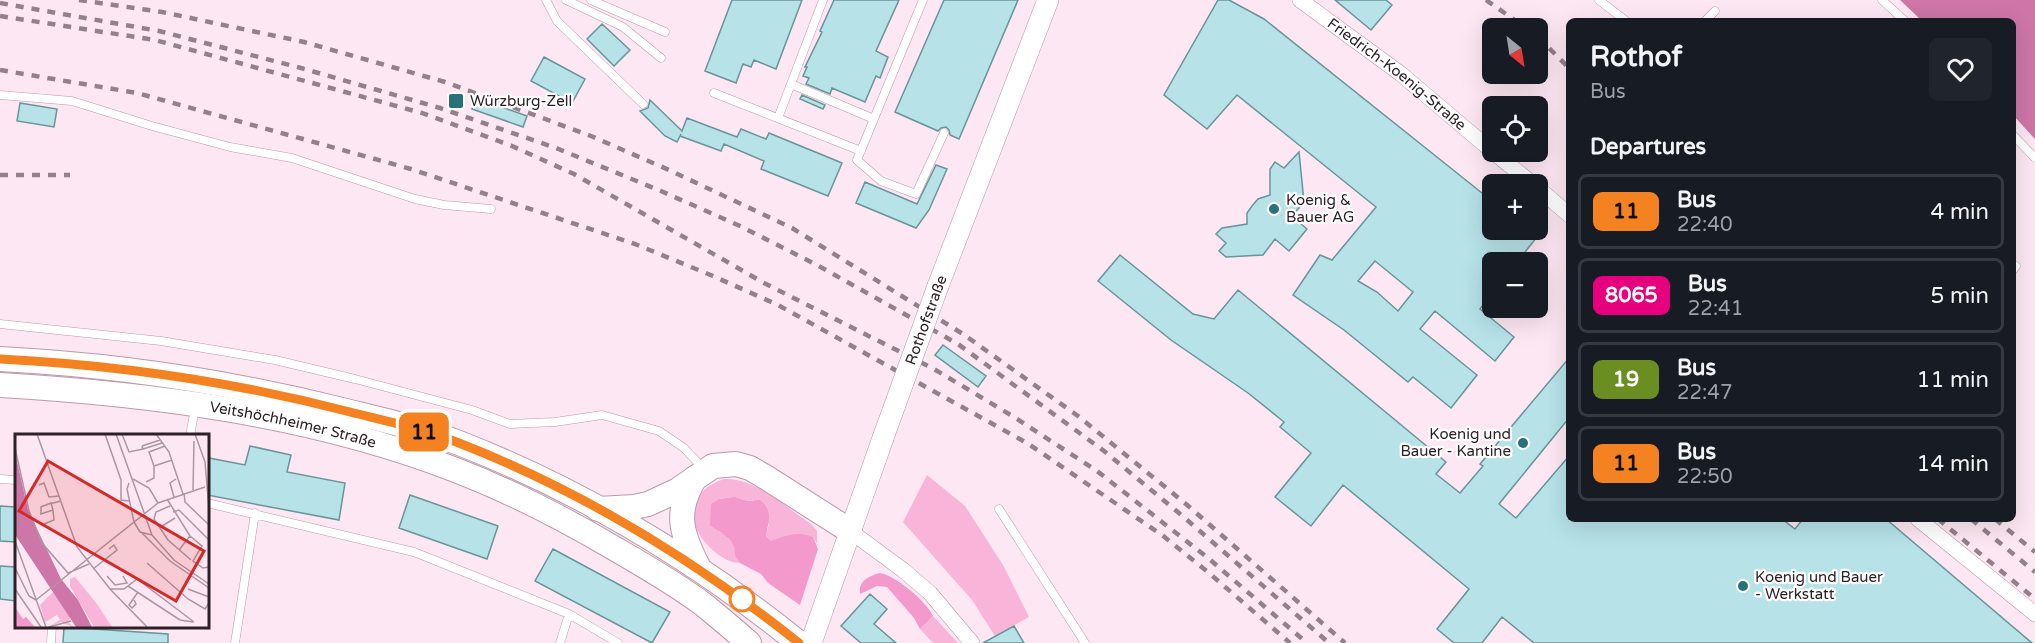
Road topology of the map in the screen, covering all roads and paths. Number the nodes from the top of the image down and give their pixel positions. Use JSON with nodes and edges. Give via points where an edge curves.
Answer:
{"nodes":[{"id":1,"x":546,"y":0,"type":"edge"},
{"id":2,"x":566,"y":0,"type":"edge"},
{"id":3,"x":591,"y":0,"type":"edge"},
{"id":4,"x":823,"y":0,"type":"edge"},
{"id":5,"x":923,"y":0,"type":"edge"},
{"id":6,"x":1048,"y":0,"type":"edge"},
{"id":7,"x":1300,"y":0,"type":"edge"},
{"id":8,"x":1599,"y":0,"type":"edge"},
{"id":9,"x":1882,"y":0,"type":"edge"},
{"id":10,"x":1715,"y":11,"type":"dead end"},
{"id":11,"x":1622,"y":18,"type":"edge"},
{"id":12,"x":1708,"y":18,"type":"edge"},
{"id":13,"x":1902,"y":18,"type":"edge"},
{"id":14,"x":665,"y":32,"type":"dead end"},
{"id":15,"x":660,"y":58,"type":"dead end"},
{"id":16,"x":791,"y":84,"type":"junction"},
{"id":17,"x":714,"y":93,"type":"dead end"},
{"id":18,"x":0,"y":95,"type":"edge"},
{"id":19,"x":643,"y":104,"type":"dead end"},
{"id":20,"x":778,"y":118,"type":"junction"},
{"id":21,"x":874,"y":119,"type":"junction"},
{"id":22,"x":944,"y":133,"type":"dead end"},
{"id":23,"x":2016,"y":138,"type":"edge"},
{"id":24,"x":1482,"y":142,"type":"edge"},
{"id":25,"x":861,"y":151,"type":"junction"},
{"id":26,"x":2035,"y":158,"type":"edge"},
{"id":27,"x":1506,"y":162,"type":"edge"},
{"id":28,"x":1521,"y":174,"type":"edge"},
{"id":29,"x":1548,"y":197,"type":"edge"},
{"id":30,"x":491,"y":209,"type":"dead end"},
{"id":31,"x":1566,"y":212,"type":"edge"},
{"id":32,"x":0,"y":324,"type":"edge"},
{"id":33,"x":0,"y":359,"type":"edge"},
{"id":34,"x":0,"y":386,"type":"edge"},
{"id":35,"x":196,"y":404,"type":"junction"},
{"id":36,"x":190,"y":434,"type":"edge"},
{"id":37,"x":700,"y":473,"type":"junction"},
{"id":38,"x":0,"y":479,"type":"edge"},
{"id":39,"x":15,"y":480,"type":"edge"},
{"id":40,"x":208,"y":503,"type":"edge"},
{"id":41,"x":598,"y":509,"type":"junction"},
{"id":42,"x":999,"y":509,"type":"dead end"},
{"id":43,"x":255,"y":513,"type":"junction"},
{"id":44,"x":1922,"y":522,"type":"edge"},
{"id":45,"x":850,"y":531,"type":"junction"},
{"id":46,"x":700,"y":570,"type":"junction"},
{"id":47,"x":569,"y":614,"type":"junction"},
{"id":48,"x":2035,"y":614,"type":"edge"},
{"id":49,"x":52,"y":628,"type":"edge"},
{"id":50,"x":51,"y":643,"type":"edge"},
{"id":51,"x":235,"y":643,"type":"edge"},
{"id":52,"x":560,"y":643,"type":"edge"},
{"id":53,"x":618,"y":643,"type":"edge"},
{"id":54,"x":749,"y":643,"type":"edge"},
{"id":55,"x":799,"y":643,"type":"edge"},
{"id":56,"x":811,"y":643,"type":"edge"},
{"id":57,"x":972,"y":643,"type":"edge"},
{"id":58,"x":1085,"y":643,"type":"edge"}],
"edges":[{"from":1,"to":19,"type":"lane","via":[[557,21]]},
{"from":2,"to":15,"type":"lane","via":[[623,27]]},
{"from":3,"to":14,"type":"lane"},
{"from":4,"to":16,"type":"lane"},
{"from":5,"to":21,"type":"lane"},
{"from":6,"to":45,"type":"main road","name":"Rothofstraße","bridge":true,"via":[[938,286]]},
{"from":7,"to":24,"type":"street","name":"Friedrich-Koenig-Straße","via":[[1401,74]]},
{"from":8,"to":11,"type":"lane"},
{"from":9,"to":13,"type":"lane"},
{"from":10,"to":12,"type":"lane"},
{"from":16,"to":20,"type":"lane"},
{"from":16,"to":21,"type":"lane"},
{"from":17,"to":20,"type":"lane"},
{"from":18,"to":30,"type":"lane","via":[[72,101],[230,147],[292,158],[415,199]]},
{"from":20,"to":25,"type":"lane"},
{"from":21,"to":25,"type":"lane"},
{"from":22,"to":25,"type":"lane","via":[[916,194],[881,181],[857,160]]},
{"from":23,"to":26,"type":"lane"},
{"from":27,"to":28,"type":"street","name":"Friedrich-Koenig-Straße"},
{"from":29,"to":31,"type":"street"},
{"from":32,"to":37,"type":"lane","via":[[161,341],[275,360],[510,424],[602,415],[659,431],[684,448]]},
{"from":33,"to":41,"type":"highway","name":"Veitshöchheimer Straße","via":[[186,377],[379,419],[457,442]]},
{"from":34,"to":35,"type":"highway","name":"Veitshöchheimer Straße","via":[[57,388]]},
{"from":35,"to":36,"type":"lane"},
{"from":35,"to":54,"type":"highway","name":"Veitshöchheimer Straße","via":[[289,421],[380,445],[453,469],[519,497],[649,569],[703,604]]},
{"from":37,"to":41,"type":"highway","via":[[678,490],[648,504]]},
{"from":37,"to":45,"type":"highway","via":[[726,464],[750,468]]},
{"from":37,"to":46,"type":"highway","via":[[688,489],[681,514],[685,538]]},
{"from":38,"to":39,"type":"lane"},
{"from":40,"to":43,"type":"lane"},
{"from":41,"to":46,"type":"highway","name":"Veitshöchheimer Straße"},
{"from":42,"to":58,"type":"lane"},
{"from":43,"to":47,"type":"lane","via":[[414,552]]},
{"from":43,"to":51,"type":"lane"},
{"from":44,"to":48,"type":"street"},
{"from":45,"to":56,"type":"main road","name":"Rothofstraße"},
{"from":45,"to":57,"type":"street","via":[[930,593]]},
{"from":46,"to":55,"type":"highway","name":"Veitshöchheimer Straße"},
{"from":47,"to":52,"type":"lane"},
{"from":47,"to":53,"type":"lane"},
{"from":49,"to":50,"type":"lane"}]}
